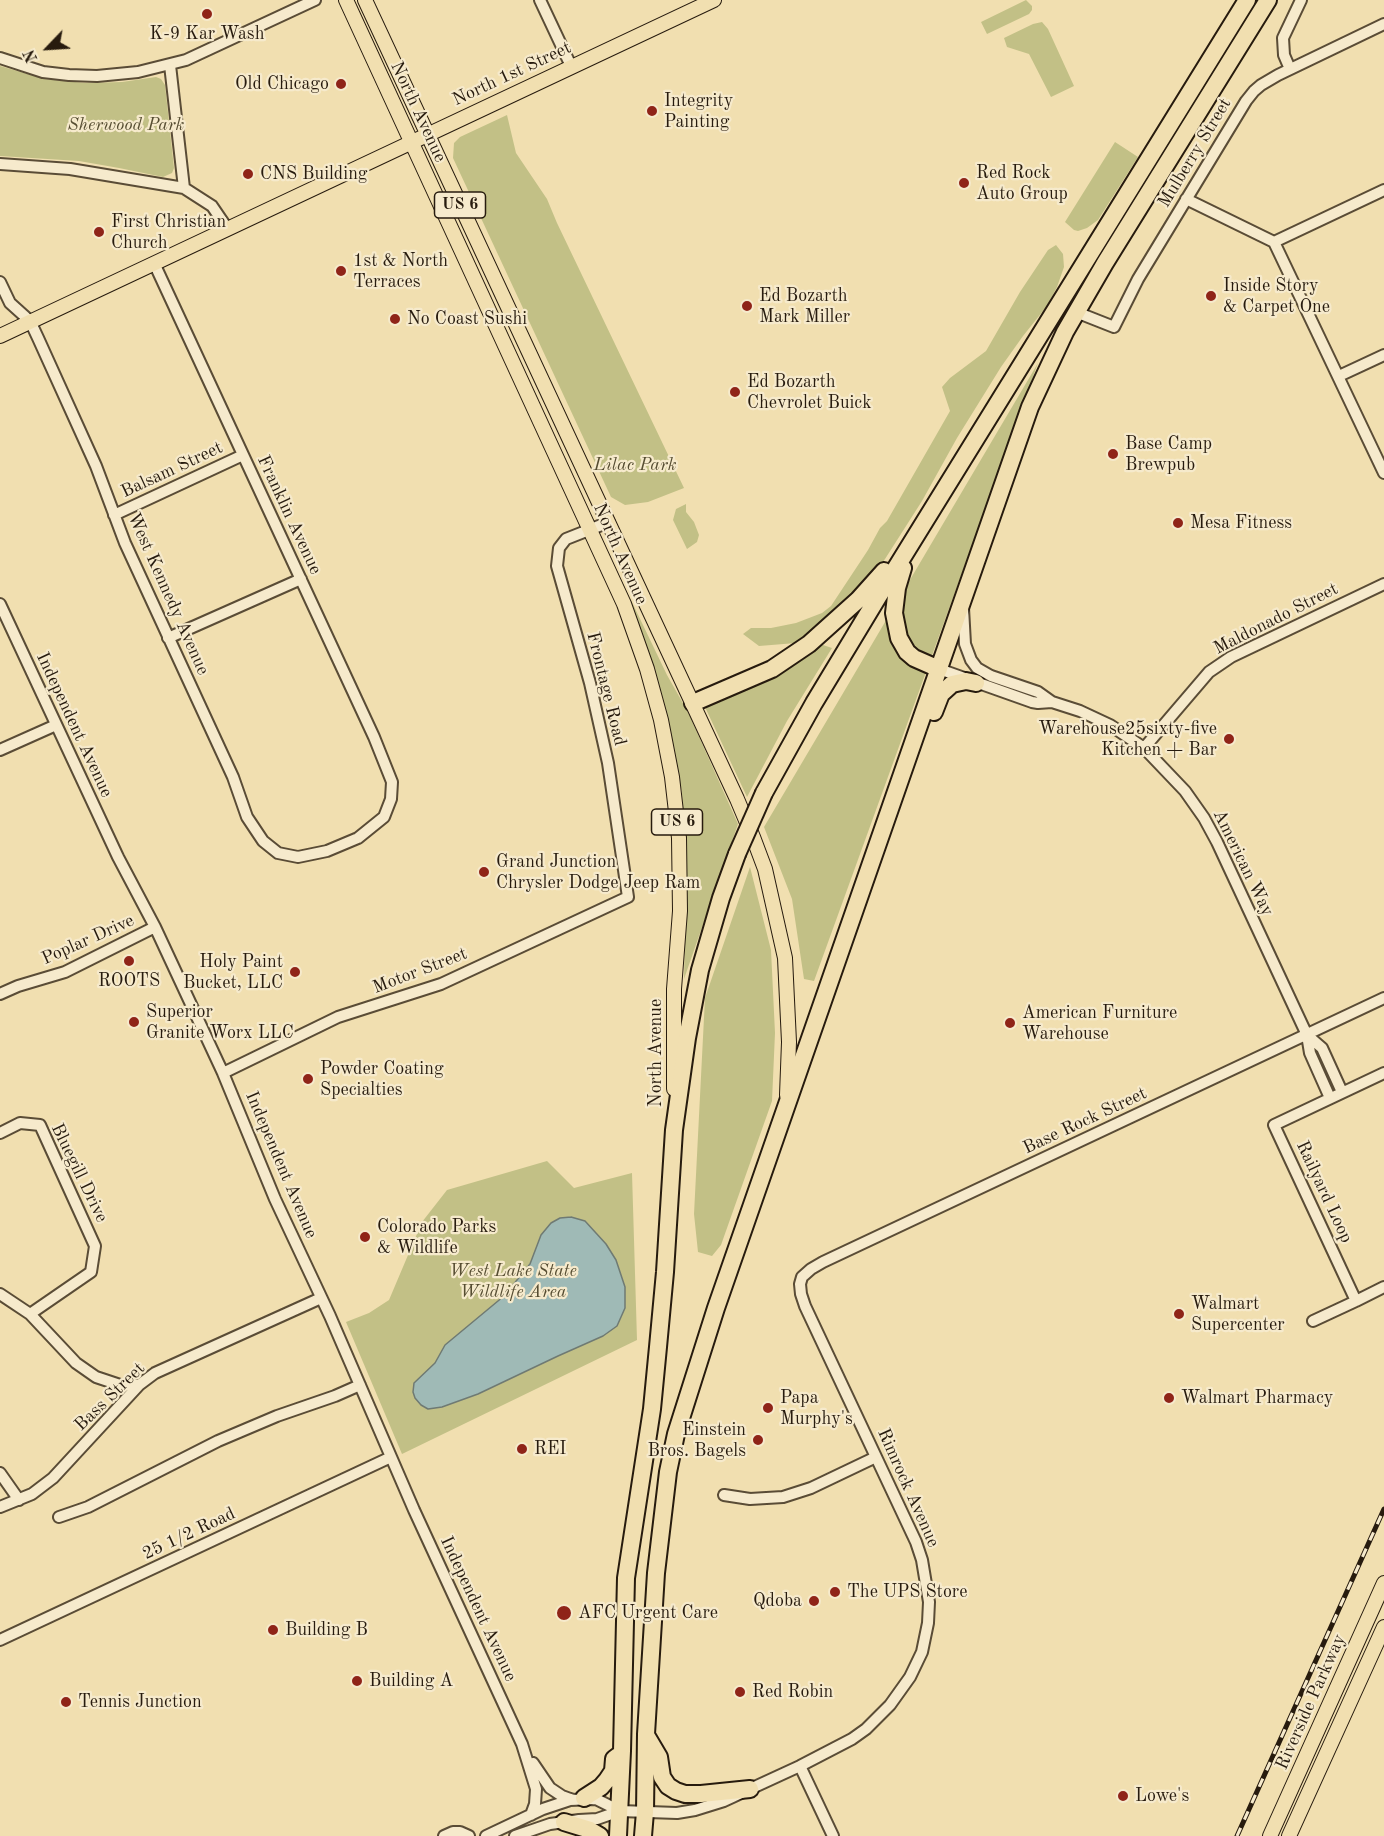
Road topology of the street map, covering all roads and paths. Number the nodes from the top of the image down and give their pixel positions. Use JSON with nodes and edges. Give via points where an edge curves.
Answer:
{"nodes":[{"id":1,"x":315,"y":0,"type":"edge"},
{"id":2,"x":346,"y":0,"type":"edge"},
{"id":3,"x":357,"y":0,"type":"edge"},
{"id":4,"x":365,"y":0,"type":"edge"},
{"id":5,"x":540,"y":0,"type":"edge"},
{"id":6,"x":713,"y":0,"type":"edge"},
{"id":7,"x":1247,"y":0,"type":"edge"},
{"id":8,"x":1268,"y":0,"type":"edge"},
{"id":9,"x":1302,"y":0,"type":"edge"},
{"id":10,"x":1384,"y":24,"type":"edge"},
{"id":11,"x":387,"y":48,"type":"junction"},
{"id":12,"x":0,"y":58,"type":"edge"},
{"id":13,"x":170,"y":65,"type":"junction"},
{"id":14,"x":571,"y":66,"type":"junction"},
{"id":15,"x":1290,"y":69,"type":"junction"},
{"id":16,"x":427,"y":134,"type":"junction"},
{"id":17,"x":412,"y":141,"type":"junction"},
{"id":18,"x":0,"y":164,"type":"edge"},
{"id":19,"x":184,"y":188,"type":"junction"},
{"id":20,"x":1384,"y":190,"type":"edge"},
{"id":21,"x":1186,"y":199,"type":"junction"},
{"id":22,"x":227,"y":228,"type":"junction"},
{"id":23,"x":1275,"y":242,"type":"junction"},
{"id":24,"x":154,"y":263,"type":"junction"},
{"id":25,"x":0,"y":282,"type":"edge"},
{"id":26,"x":1076,"y":312,"type":"junction"},
{"id":27,"x":30,"y":321,"type":"junction"},
{"id":28,"x":0,"y":336,"type":"edge"},
{"id":29,"x":1384,"y":355,"type":"edge"},
{"id":30,"x":1339,"y":376,"type":"junction"},
{"id":31,"x":243,"y":456,"type":"junction"},
{"id":32,"x":1384,"y":473,"type":"edge"},
{"id":33,"x":114,"y":515,"type":"junction"},
{"id":34,"x":609,"y":522,"type":"junction"},
{"id":35,"x":590,"y":529,"type":"junction"},
{"id":36,"x":911,"y":542,"type":"junction"},
{"id":37,"x":301,"y":579,"type":"junction"},
{"id":38,"x":1384,"y":584,"type":"edge"},
{"id":39,"x":962,"y":599,"type":"junction"},
{"id":40,"x":0,"y":604,"type":"edge"},
{"id":41,"x":168,"y":638,"type":"junction"},
{"id":42,"x":939,"y":669,"type":"junction"},
{"id":43,"x":976,"y":682,"type":"junction"},
{"id":44,"x":1052,"y":702,"type":"junction"},
{"id":45,"x":693,"y":703,"type":"junction"},
{"id":46,"x":56,"y":725,"type":"junction"},
{"id":47,"x":1144,"y":748,"type":"junction"},
{"id":48,"x":0,"y":750,"type":"edge"},
{"id":49,"x":888,"y":813,"type":"junction"},
{"id":50,"x":298,"y":856,"type":"joint"},
{"id":51,"x":628,"y":897,"type":"joint"},
{"id":52,"x":155,"y":927,"type":"junction"},
{"id":53,"x":0,"y":994,"type":"edge"},
{"id":54,"x":1384,"y":998,"type":"edge"},
{"id":55,"x":1307,"y":1035,"type":"junction"},
{"id":56,"x":223,"y":1073,"type":"junction"},
{"id":57,"x":1384,"y":1073,"type":"edge"},
{"id":58,"x":1342,"y":1092,"type":"junction"},
{"id":59,"x":1330,"y":1098,"type":"junction"},
{"id":60,"x":786,"y":1106,"type":"junction"},
{"id":61,"x":674,"y":1130,"type":"junction"},
{"id":62,"x":0,"y":1133,"type":"edge"},
{"id":63,"x":802,"y":1277,"type":"joint"},
{"id":64,"x":1384,"y":1287,"type":"edge"},
{"id":65,"x":0,"y":1294,"type":"edge"},
{"id":66,"x":321,"y":1298,"type":"junction"},
{"id":67,"x":1356,"y":1301,"type":"junction"},
{"id":68,"x":30,"y":1314,"type":"junction"},
{"id":69,"x":1314,"y":1321,"type":"dead end"},
{"id":70,"x":139,"y":1385,"type":"junction"},
{"id":71,"x":360,"y":1385,"type":"junction"},
{"id":72,"x":391,"y":1457,"type":"junction"},
{"id":73,"x":876,"y":1457,"type":"junction"},
{"id":74,"x":0,"y":1473,"type":"edge"},
{"id":75,"x":724,"y":1495,"type":"dead end"},
{"id":76,"x":19,"y":1500,"type":"junction"},
{"id":77,"x":1,"y":1510,"type":"edge"},
{"id":78,"x":59,"y":1517,"type":"dead end"},
{"id":79,"x":1384,"y":1583,"type":"edge"},
{"id":80,"x":1384,"y":1627,"type":"edge"},
{"id":81,"x":0,"y":1640,"type":"edge"},
{"id":82,"x":646,"y":1734,"type":"junction"},
{"id":83,"x":522,"y":1744,"type":"junction"},
{"id":84,"x":1311,"y":1746,"type":"junction"},
{"id":85,"x":622,"y":1751,"type":"junction"},
{"id":86,"x":1327,"y":1753,"type":"junction"},
{"id":87,"x":800,"y":1766,"type":"junction"},
{"id":88,"x":750,"y":1789,"type":"junction"},
{"id":89,"x":579,"y":1799,"type":"junction"},
{"id":90,"x":620,"y":1811,"type":"junction"},
{"id":91,"x":645,"y":1812,"type":"junction"},
{"id":92,"x":531,"y":1815,"type":"junction"},
{"id":93,"x":564,"y":1822,"type":"junction"},
{"id":94,"x":470,"y":1835,"type":"edge"},
{"id":95,"x":444,"y":1836,"type":"edge"},
{"id":96,"x":486,"y":1836,"type":"edge"},
{"id":97,"x":515,"y":1836,"type":"edge"},
{"id":98,"x":600,"y":1836,"type":"edge"},
{"id":99,"x":618,"y":1836,"type":"edge"},
{"id":100,"x":643,"y":1836,"type":"edge"},
{"id":101,"x":833,"y":1836,"type":"edge"},
{"id":102,"x":1270,"y":1836,"type":"edge"},
{"id":103,"x":1289,"y":1836,"type":"edge"}],
"edges":[{"from":1,"to":13,"type":"street"},
{"from":2,"to":17,"type":"main road","name":"North Avenue","number":"US 6"},
{"from":3,"to":11,"type":"main road","via":[[375,38]]},
{"from":4,"to":11,"type":"main road","name":"North Avenue","number":"US 6"},
{"from":5,"to":14,"type":"street"},
{"from":6,"to":14,"type":"main road","name":"North 1st Street"},
{"from":7,"to":36,"type":"highway"},
{"from":8,"to":26,"type":"highway"},
{"from":9,"to":15,"type":"street","via":[[1283,38]]},
{"from":10,"to":15,"type":"street","name":"Mulberry Street"},
{"from":11,"to":16,"type":"main road","name":"North Avenue","number":"US 6"},
{"from":12,"to":13,"type":"street","via":[[43,72],[69,75],[118,75]]},
{"from":13,"to":19,"type":"street"},
{"from":14,"to":16,"type":"main road","name":"North 1st Street"},
{"from":15,"to":21,"type":"street","name":"Mulberry Street","via":[[1261,85],[1246,100]]},
{"from":16,"to":17,"type":"main road","name":"North 1st Street"},
{"from":16,"to":34,"type":"main road","name":"North Avenue","number":"US 6"},
{"from":17,"to":22,"type":"main road","name":"North 1st Street"},
{"from":17,"to":35,"type":"main road","name":"North Avenue","number":"US 6"},
{"from":18,"to":19,"type":"street","via":[[70,170]]},
{"from":19,"to":22,"type":"street","via":[[212,206]]},
{"from":20,"to":23,"type":"street"},
{"from":21,"to":23,"type":"street"},
{"from":21,"to":26,"type":"street","name":"Mulberry Street","via":[[1114,327]]},
{"from":22,"to":24,"type":"main road","name":"North 1st Street"},
{"from":23,"to":30,"type":"street"},
{"from":24,"to":27,"type":"main road","name":"North 1st Street"},
{"from":24,"to":31,"type":"street","name":"Franklin Avenue"},
{"from":25,"to":27,"type":"street","via":[[10,303]]},
{"from":26,"to":39,"type":"highway","via":[[1030,406]]},
{"from":27,"to":28,"type":"main road","name":"North 1st Street"},
{"from":27,"to":33,"type":"street","name":"West Kennedy Avenue"},
{"from":29,"to":30,"type":"street"},
{"from":30,"to":32,"type":"street"},
{"from":31,"to":33,"type":"street","name":"Balsam Street"},
{"from":31,"to":37,"type":"street","name":"Franklin Avenue"},
{"from":33,"to":41,"type":"street","name":"West Kennedy Avenue"},
{"from":34,"to":35,"type":"street","name":"Frontage Road"},
{"from":34,"to":45,"type":"main road","name":"North Avenue","number":"US 6"},
{"from":35,"to":51,"type":"street","name":"Frontage Road","via":[[562,543],[557,566],[608,763]]},
{"from":35,"to":61,"type":"main road","name":"North Avenue","number":"US 6","via":[[624,604],[647,669],[672,777],[679,838],[680,911],[674,989]]},
{"from":36,"to":42,"type":"highway","via":[[897,588],[896,630],[902,645],[914,658]]},
{"from":36,"to":45,"type":"highway","via":[[858,600],[809,644],[771,669]]},
{"from":36,"to":61,"type":"highway","bridge":true,"via":[[814,703],[764,793],[737,854],[698,981]]},
{"from":37,"to":41,"type":"street"},
{"from":37,"to":50,"type":"street","name":"Franklin Avenue","via":[[392,782],[384,817],[372,828],[327,851]]},
{"from":38,"to":47,"type":"street","name":"Maldonado Street","via":[[1231,657],[1209,672]]},
{"from":39,"to":42,"type":"highway"},
{"from":39,"to":44,"type":"street","name":"American Way","via":[[965,644],[977,668],[1038,692]]},
{"from":40,"to":46,"type":"street","name":"Independent Avenue"},
{"from":41,"to":50,"type":"street","name":"West Kennedy Avenue","via":[[248,817],[263,841],[278,854]]},
{"from":42,"to":43,"type":"street","name":"American Way"},
{"from":42,"to":49,"type":"highway"},
{"from":43,"to":44,"type":"street","name":"American Way","via":[[1032,702]]},
{"from":43,"to":49,"type":"highway","via":[[952,684],[942,694],[908,786]]},
{"from":44,"to":47,"type":"street","name":"American Way","via":[[1094,717]]},
{"from":45,"to":60,"type":"main road","name":"North Avenue","number":"US 6","via":[[753,837],[776,912],[787,996]]},
{"from":46,"to":48,"type":"street"},
{"from":46,"to":52,"type":"street","name":"Independent Avenue"},
{"from":47,"to":55,"type":"street","name":"American Way","via":[[1174,778],[1204,818]]},
{"from":49,"to":60,"type":"highway"},
{"from":51,"to":56,"type":"street","name":"Motor Street","via":[[441,984],[338,1017]]},
{"from":52,"to":53,"type":"street","name":"Poplar Drive","via":[[65,972]]},
{"from":52,"to":56,"type":"street","name":"Independent Avenue"},
{"from":54,"to":55,"type":"street","name":"Base Rock Street"},
{"from":55,"to":58,"type":"street","via":[[1322,1048]]},
{"from":55,"to":59,"type":"street","via":[[1310,1053]]},
{"from":55,"to":63,"type":"street","name":"Base Rock Street","via":[[823,1262]]},
{"from":56,"to":66,"type":"street","name":"Independent Avenue"},
{"from":57,"to":58,"type":"street","name":"Railyard Loop"},
{"from":58,"to":59,"type":"street","name":"Railyard Loop"},
{"from":59,"to":67,"type":"street","name":"Railyard Loop","via":[[1275,1125]]},
{"from":60,"to":82,"type":"highway","via":[[676,1434],[657,1562]]},
{"from":61,"to":85,"type":"highway","via":[[652,1409],[626,1578]]},
{"from":62,"to":68,"type":"street","name":"Bluegill Drive","via":[[20,1123],[40,1125],[96,1246],[91,1272]]},
{"from":63,"to":73,"type":"street","name":"Rimrock Avenue","via":[[805,1306]]},
{"from":64,"to":67,"type":"street"},
{"from":65,"to":68,"type":"street"},
{"from":66,"to":70,"type":"street","name":"Bass Street","via":[[155,1373]]},
{"from":66,"to":71,"type":"street","name":"Independent Avenue"},
{"from":67,"to":69,"type":"street"},
{"from":68,"to":70,"type":"street","via":[[76,1363],[96,1377],[120,1385]]},
{"from":70,"to":76,"type":"street","name":"Bass Street","via":[[53,1478]]},
{"from":71,"to":72,"type":"street","name":"Independent Avenue"},
{"from":71,"to":78,"type":"street","via":[[218,1441],[88,1508]]},
{"from":72,"to":81,"type":"street","name":"25 1/2 Road"},
{"from":72,"to":83,"type":"street","name":"Independent Avenue"},
{"from":73,"to":75,"type":"street","via":[[783,1497],[750,1499]]},
{"from":73,"to":87,"type":"street","name":"Rimrock Avenue","via":[[922,1560],[929,1602],[922,1652],[890,1705],[866,1729]]},
{"from":74,"to":76,"type":"street"},
{"from":76,"to":77,"type":"street","name":"Bass Street"},
{"from":79,"to":84,"type":"main road","name":"Riverside Parkway"},
{"from":80,"to":86,"type":"main road","name":"Riverside Parkway"},
{"from":82,"to":88,"type":"highway","via":[[658,1757],[662,1777],[676,1791],[701,1794]]},
{"from":82,"to":91,"type":"highway"},
{"from":83,"to":89,"type":"street","name":"Independent Avenue","via":[[550,1788],[561,1796]]},
{"from":83,"to":92,"type":"street","name":"Independent Avenue","via":[[536,1789]]},
{"from":84,"to":86,"type":"main road"},
{"from":84,"to":102,"type":"main road","name":"Riverside Parkway"},
{"from":85,"to":89,"type":"highway","via":[[614,1759],[607,1780]]},
{"from":85,"to":90,"type":"highway"},
{"from":86,"to":103,"type":"main road","name":"Riverside Parkway"},
{"from":87,"to":88,"type":"street","name":"Rimrock Avenue"},
{"from":87,"to":101,"type":"street"},
{"from":88,"to":91,"type":"street","name":"Rimrock Avenue","via":[[695,1810]]},
{"from":89,"to":90,"type":"street","name":"Independent Avenue","via":[[596,1799]]},
{"from":89,"to":92,"type":"street","via":[[554,1804]]},
{"from":90,"to":91,"type":"street","name":"Rimrock Avenue"},
{"from":90,"to":93,"type":"street","via":[[597,1819]]},
{"from":90,"to":99,"type":"highway"},
{"from":91,"to":100,"type":"highway"},
{"from":92,"to":96,"type":"street"},
{"from":93,"to":97,"type":"street"},
{"from":93,"to":98,"type":"highway"},
{"from":94,"to":95,"type":"street","via":[[453,1832]]}]}
